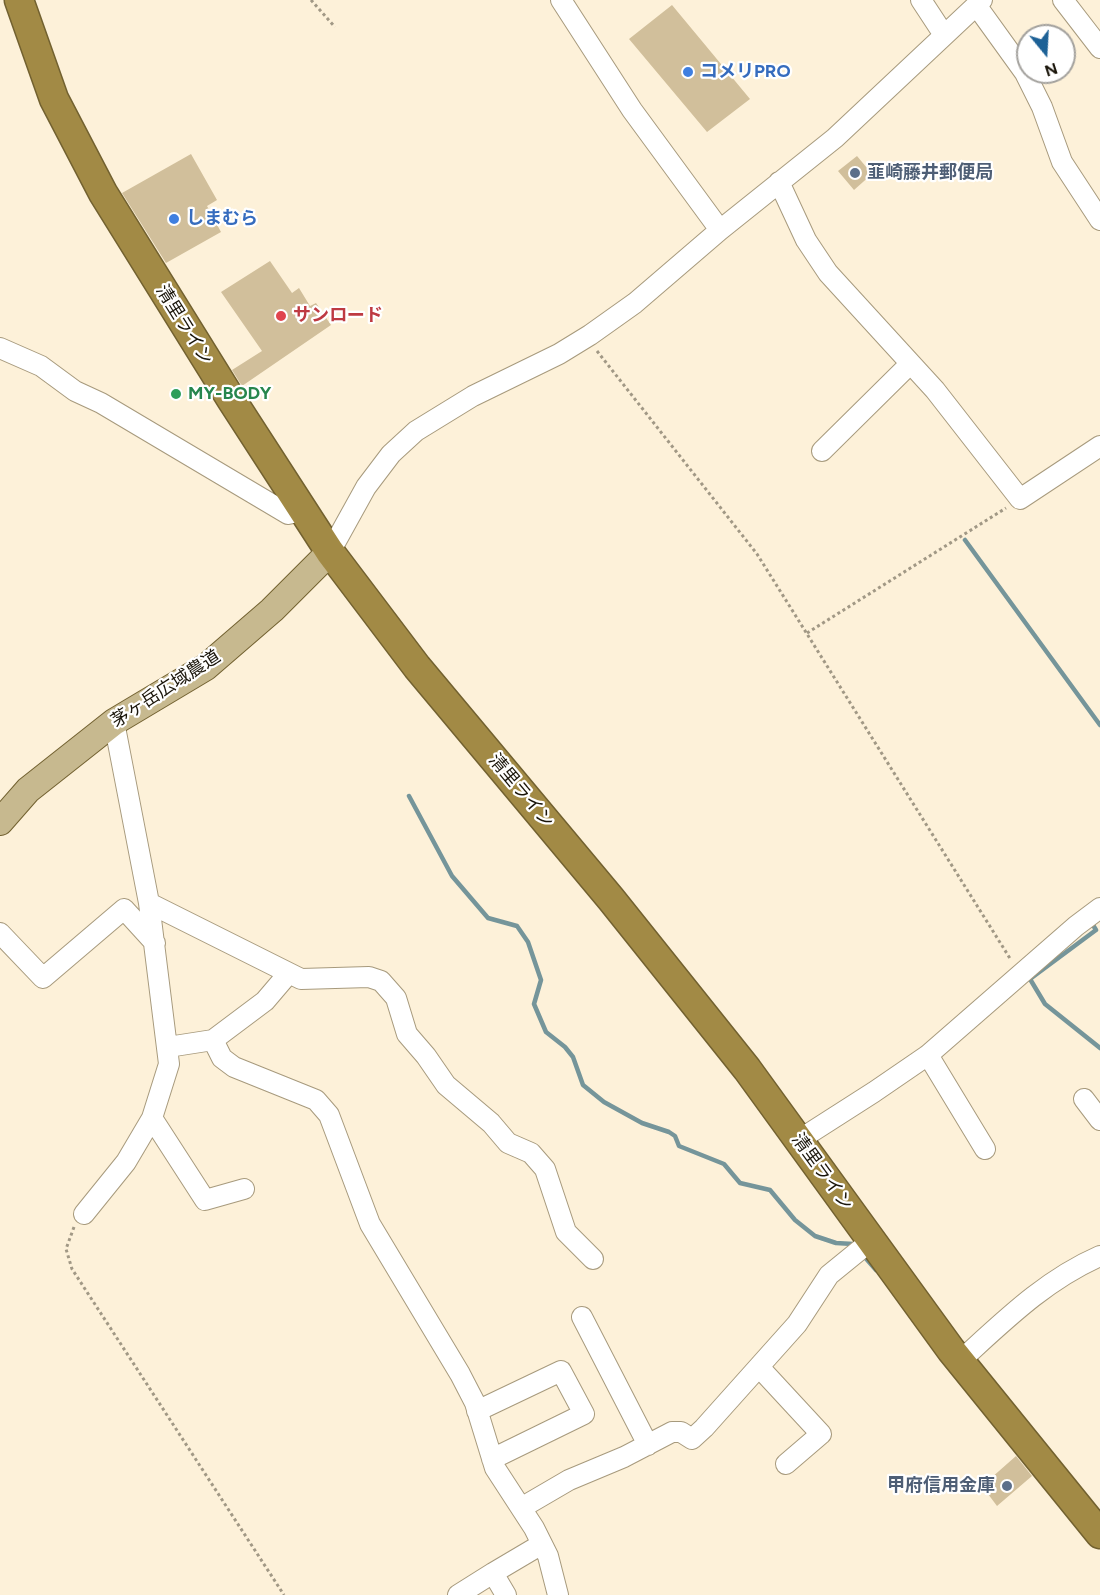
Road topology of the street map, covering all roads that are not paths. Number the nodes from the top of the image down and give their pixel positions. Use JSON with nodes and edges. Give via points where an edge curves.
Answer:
{"nodes":[{"id":1,"x":19,"y":0,"type":"edge"},
{"id":2,"x":561,"y":0,"type":"edge"},
{"id":3,"x":921,"y":0,"type":"edge"},
{"id":4,"x":1063,"y":0,"type":"edge"},
{"id":5,"x":979,"y":2,"type":"edge"},
{"id":6,"x":945,"y":35,"type":"junction"},
{"id":7,"x":1100,"y":48,"type":"edge"},
{"id":8,"x":779,"y":182,"type":"junction"},
{"id":9,"x":1100,"y":220,"type":"edge"},
{"id":10,"x":720,"y":230,"type":"junction"},
{"id":11,"x":0,"y":348,"type":"edge"},
{"id":12,"x":910,"y":364,"type":"junction"},
{"id":13,"x":1100,"y":446,"type":"edge"},
{"id":14,"x":822,"y":451,"type":"dead end"},
{"id":15,"x":303,"y":511,"type":"junction"},
{"id":16,"x":330,"y":552,"type":"junction"},
{"id":17,"x":114,"y":722,"type":"junction"},
{"id":18,"x":0,"y":822,"type":"edge"},
{"id":19,"x":149,"y":903,"type":"junction"},
{"id":20,"x":1100,"y":908,"type":"edge"},
{"id":21,"x":0,"y":933,"type":"edge"},
{"id":22,"x":155,"y":943,"type":"junction"},
{"id":23,"x":288,"y":974,"type":"junction"},
{"id":24,"x":213,"y":1040,"type":"junction"},
{"id":25,"x":168,"y":1047,"type":"junction"},
{"id":26,"x":928,"y":1055,"type":"junction"},
{"id":27,"x":1084,"y":1099,"type":"dead end"},
{"id":28,"x":152,"y":1118,"type":"junction"},
{"id":29,"x":1100,"y":1120,"type":"edge"},
{"id":30,"x":799,"y":1140,"type":"junction"},
{"id":31,"x":985,"y":1149,"type":"dead end"},
{"id":32,"x":244,"y":1189,"type":"dead end"},
{"id":33,"x":84,"y":1214,"type":"road end"},
{"id":34,"x":872,"y":1240,"type":"junction"},
{"id":35,"x":1100,"y":1256,"type":"edge"},
{"id":36,"x":593,"y":1259,"type":"dead end"},
{"id":37,"x":582,"y":1317,"type":"dead end"},
{"id":38,"x":960,"y":1361,"type":"junction"},
{"id":39,"x":759,"y":1367,"type":"junction"},
{"id":40,"x":477,"y":1411,"type":"junction"},
{"id":41,"x":648,"y":1445,"type":"junction"},
{"id":42,"x":492,"y":1459,"type":"junction"},
{"id":43,"x":786,"y":1464,"type":"dead end"},
{"id":44,"x":521,"y":1508,"type":"junction"},
{"id":45,"x":1100,"y":1534,"type":"edge"},
{"id":46,"x":542,"y":1544,"type":"junction"},
{"id":47,"x":493,"y":1573,"type":"junction"},
{"id":48,"x":458,"y":1595,"type":"edge"},
{"id":49,"x":506,"y":1595,"type":"edge"},
{"id":50,"x":558,"y":1595,"type":"edge"}],
"edges":[{"from":1,"to":15,"type":"highway","name":"清里ライン","via":[[54,99],[103,193]]},
{"from":2,"to":10,"type":"street","via":[[632,110]]},
{"from":3,"to":6,"type":"street"},
{"from":4,"to":7,"type":"street"},
{"from":5,"to":6,"type":"street"},
{"from":5,"to":9,"type":"street","via":[[1025,73],[1062,162]]},
{"from":6,"to":8,"type":"street","via":[[835,138]]},
{"from":8,"to":10,"type":"street"},
{"from":8,"to":12,"type":"street","via":[[806,240],[828,273]]},
{"from":10,"to":16,"type":"street","via":[[635,303],[586,338],[416,431],[391,454],[366,487]]},
{"from":11,"to":15,"type":"street","via":[[41,366],[75,391],[288,514]]},
{"from":12,"to":13,"type":"street","via":[[1020,499]]},
{"from":12,"to":14,"type":"street"},
{"from":15,"to":16,"type":"highway","name":"清里ライン"},
{"from":16,"to":17,"type":"main road","name":"茅ヶ岳広域農道","via":[[272,610],[206,667]]},
{"from":16,"to":30,"type":"highway","name":"清里ライン","via":[[417,667],[687,993]]},
{"from":17,"to":18,"type":"main road","name":"茅ヶ岳広域農道","via":[[28,790]]},
{"from":17,"to":19,"type":"street"},
{"from":19,"to":22,"type":"street"},
{"from":19,"to":23,"type":"street"},
{"from":20,"to":26,"type":"street"},
{"from":21,"to":22,"type":"street","via":[[43,978],[124,909]]},
{"from":22,"to":25,"type":"street"},
{"from":23,"to":24,"type":"street","via":[[265,1001]]},
{"from":23,"to":36,"type":"street","via":[[301,980],[369,976],[381,981],[396,998],[407,1034],[446,1085],[508,1143],[531,1153],[544,1169],[566,1232]]},
{"from":24,"to":25,"type":"street"},
{"from":24,"to":40,"type":"street","via":[[222,1058],[234,1067],[316,1100],[329,1115],[370,1224],[460,1374]]},
{"from":25,"to":28,"type":"street","via":[[169,1064]]},
{"from":26,"to":30,"type":"street"},
{"from":26,"to":31,"type":"street"},
{"from":27,"to":29,"type":"street"},
{"from":28,"to":32,"type":"street","via":[[205,1200]]},
{"from":28,"to":33,"type":"street","via":[[126,1162]]},
{"from":30,"to":34,"type":"highway","name":"清里ライン"},
{"from":34,"to":38,"type":"highway","name":"清里ライン"},
{"from":34,"to":39,"type":"street","via":[[829,1275],[797,1324]]},
{"from":35,"to":38,"type":"street","via":[[1033,1294]]},
{"from":37,"to":41,"type":"street"},
{"from":38,"to":45,"type":"highway","name":"清里ライン"},
{"from":39,"to":41,"type":"street","via":[[692,1439],[672,1432]]},
{"from":39,"to":43,"type":"street","via":[[821,1434]]},
{"from":40,"to":42,"type":"street"},
{"from":40,"to":42,"type":"street","via":[[561,1371],[584,1414]]},
{"from":41,"to":44,"type":"street","via":[[568,1480]]},
{"from":42,"to":44,"type":"street"},
{"from":44,"to":46,"type":"street"},
{"from":46,"to":47,"type":"street"},
{"from":46,"to":50,"type":"street"},
{"from":47,"to":48,"type":"street"},
{"from":47,"to":49,"type":"street"}]}
